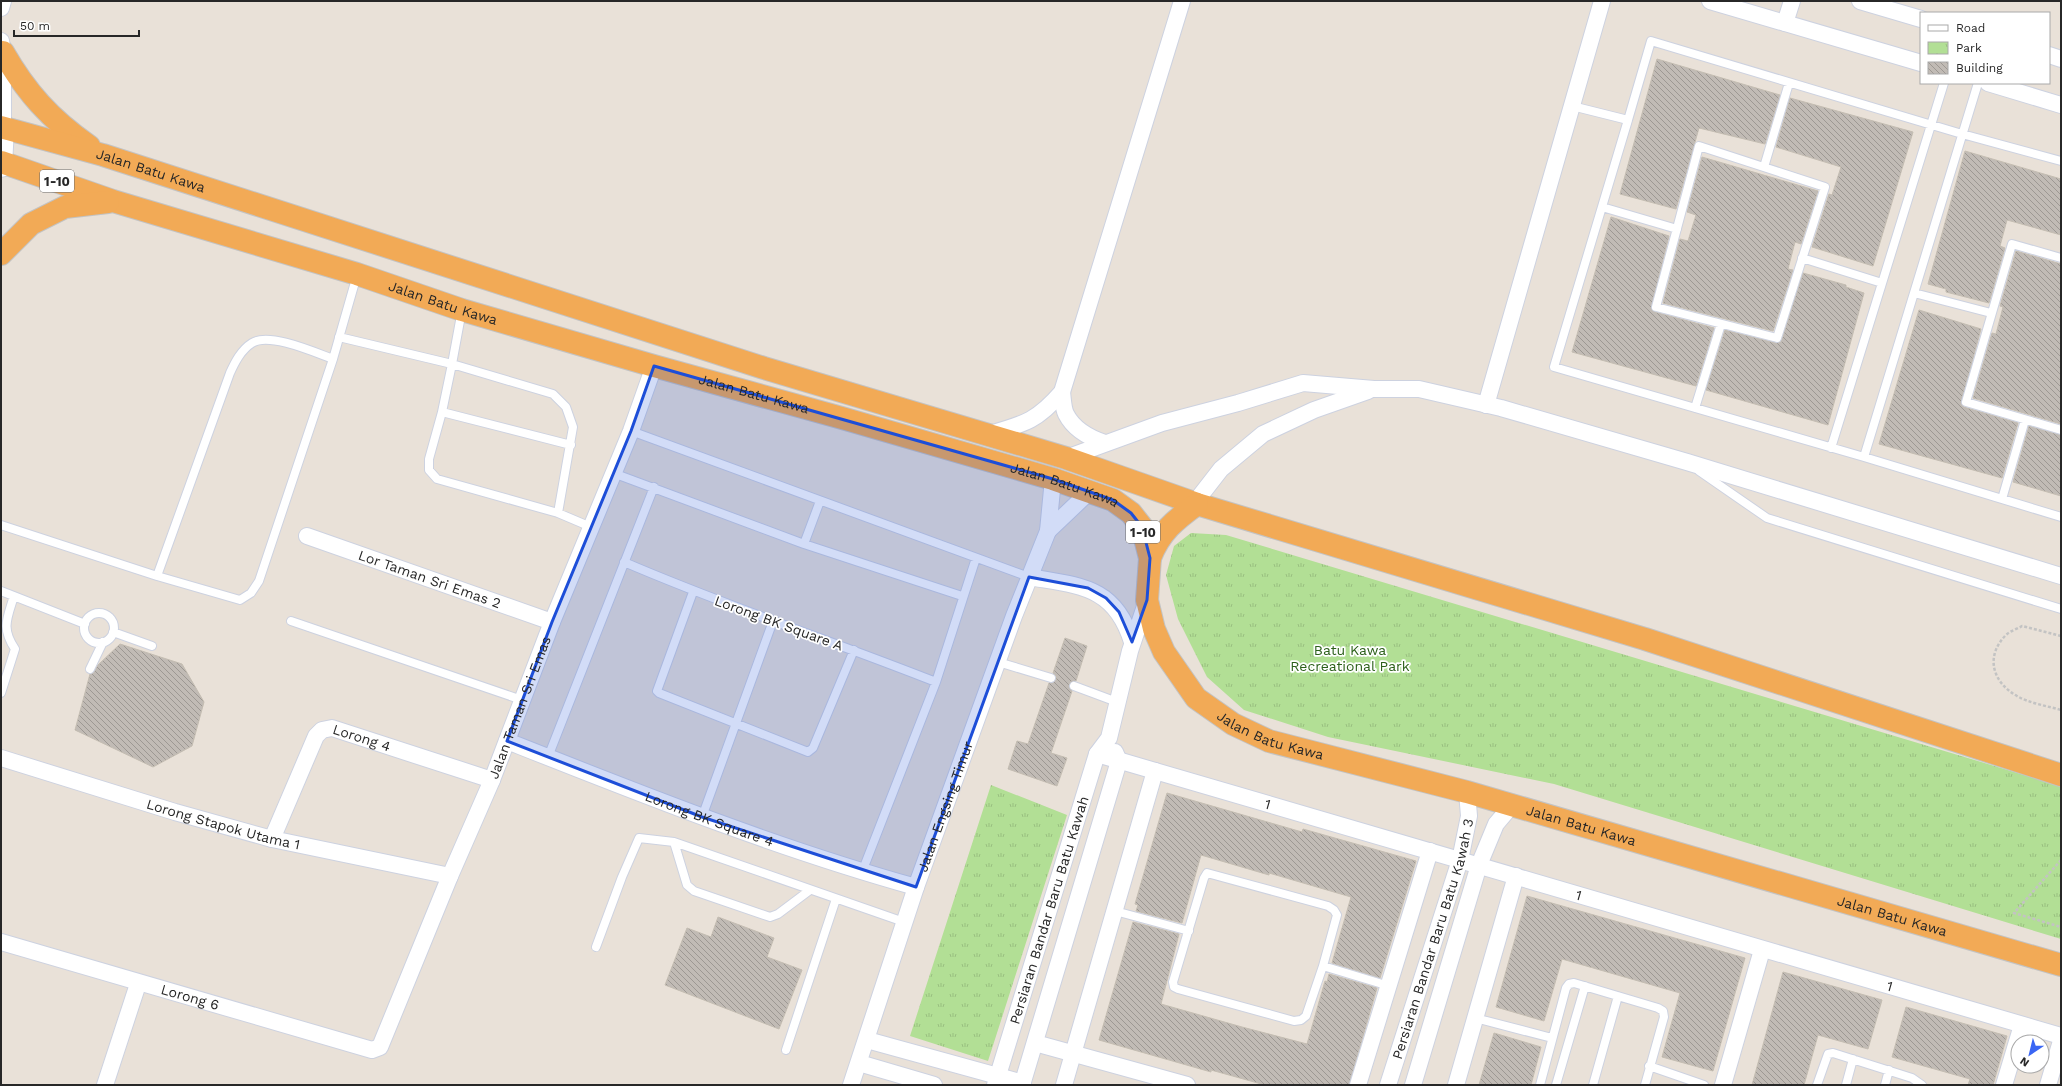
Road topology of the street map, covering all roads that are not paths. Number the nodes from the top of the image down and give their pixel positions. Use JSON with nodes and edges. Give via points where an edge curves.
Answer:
{"nodes":[{"id":1,"x":3,"y":1,"type":"edge"},
{"id":2,"x":1182,"y":1,"type":"edge"},
{"id":3,"x":1602,"y":1,"type":"edge"},
{"id":4,"x":1710,"y":1,"type":"edge"},
{"id":5,"x":1792,"y":1,"type":"edge"},
{"id":6,"x":1860,"y":1,"type":"edge"},
{"id":7,"x":1,"y":8,"type":"edge"},
{"id":8,"x":1920,"y":19,"type":"edge"},
{"id":9,"x":1785,"y":23,"type":"junction"},
{"id":10,"x":2,"y":46,"type":"edge"},
{"id":11,"x":2050,"y":55,"type":"edge"},
{"id":12,"x":2061,"y":59,"type":"edge"},
{"id":13,"x":1920,"y":63,"type":"edge"},
{"id":14,"x":1789,"y":82,"type":"junction"},
{"id":15,"x":1944,"y":84,"type":"edge"},
{"id":16,"x":1978,"y":84,"type":"edge"},
{"id":17,"x":1991,"y":84,"type":"edge"},
{"id":18,"x":2061,"y":105,"type":"edge"},
{"id":19,"x":1572,"y":106,"type":"junction"},
{"id":20,"x":1628,"y":120,"type":"junction"},
{"id":21,"x":1931,"y":125,"type":"junction"},
{"id":22,"x":2,"y":127,"type":"edge"},
{"id":23,"x":1962,"y":134,"type":"junction"},
{"id":24,"x":103,"y":155,"type":"junction"},
{"id":25,"x":2061,"y":161,"type":"edge"},
{"id":26,"x":1,"y":162,"type":"edge"},
{"id":27,"x":1,"y":166,"type":"edge"},
{"id":28,"x":1764,"y":167,"type":"junction"},
{"id":29,"x":113,"y":201,"type":"junction"},
{"id":30,"x":1602,"y":207,"type":"junction"},
{"id":31,"x":1677,"y":229,"type":"junction"},
{"id":32,"x":1,"y":254,"type":"edge"},
{"id":33,"x":1802,"y":258,"type":"junction"},
{"id":34,"x":2061,"y":258,"type":"edge"},
{"id":35,"x":357,"y":274,"type":"junction"},
{"id":36,"x":1882,"y":283,"type":"junction"},
{"id":37,"x":1914,"y":292,"type":"junction"},
{"id":38,"x":462,"y":310,"type":"junction"},
{"id":39,"x":1991,"y":313,"type":"junction"},
{"id":40,"x":1721,"y":324,"type":"junction"},
{"id":41,"x":339,"y":337,"type":"junction"},
{"id":42,"x":333,"y":358,"type":"junction"},
{"id":43,"x":452,"y":364,"type":"junction"},
{"id":44,"x":654,"y":366,"type":"junction"},
{"id":45,"x":1374,"y":389,"type":"junction"},
{"id":46,"x":1062,"y":392,"type":"junction"},
{"id":47,"x":1486,"y":405,"type":"junction"},
{"id":48,"x":1695,"y":408,"type":"junction"},
{"id":49,"x":442,"y":412,"type":"junction"},
{"id":50,"x":2025,"y":420,"type":"junction"},
{"id":51,"x":2061,"y":430,"type":"edge"},
{"id":52,"x":631,"y":431,"type":"junction"},
{"id":53,"x":986,"y":434,"type":"junction"},
{"id":54,"x":1105,"y":443,"type":"junction"},
{"id":55,"x":571,"y":445,"type":"junction"},
{"id":56,"x":1831,"y":448,"type":"junction"},
{"id":57,"x":1864,"y":457,"type":"junction"},
{"id":58,"x":1066,"y":458,"type":"junction"},
{"id":59,"x":1687,"y":462,"type":"junction"},
{"id":60,"x":613,"y":473,"type":"junction"},
{"id":61,"x":1053,"y":479,"type":"junction"},
{"id":62,"x":654,"y":487,"type":"junction"},
{"id":63,"x":1089,"y":492,"type":"junction"},
{"id":64,"x":2002,"y":499,"type":"junction"},
{"id":65,"x":820,"y":501,"type":"junction"},
{"id":66,"x":1197,"y":504,"type":"junction"},
{"id":67,"x":558,"y":512,"type":"junction"},
{"id":68,"x":2061,"y":517,"type":"edge"},
{"id":69,"x":1,"y":525,"type":"edge"},
{"id":70,"x":591,"y":527,"type":"junction"},
{"id":71,"x":1048,"y":531,"type":"junction"},
{"id":72,"x":308,"y":536,"type":"dead end"},
{"id":73,"x":804,"y":544,"type":"junction"},
{"id":74,"x":976,"y":558,"type":"junction"},
{"id":75,"x":1150,"y":558,"type":"junction"},
{"id":76,"x":624,"y":562,"type":"junction"},
{"id":77,"x":157,"y":576,"type":"junction"},
{"id":78,"x":2061,"y":576,"type":"edge"},
{"id":79,"x":1029,"y":577,"type":"junction"},
{"id":80,"x":1,"y":591,"type":"edge"},
{"id":81,"x":693,"y":592,"type":"junction"},
{"id":82,"x":14,"y":596,"type":"junction"},
{"id":83,"x":962,"y":596,"type":"junction"},
{"id":84,"x":1147,"y":600,"type":"junction"},
{"id":85,"x":2061,"y":609,"type":"edge"},
{"id":86,"x":291,"y":621,"type":"dead end"},
{"id":87,"x":773,"y":621,"type":"junction"},
{"id":88,"x":552,"y":622,"type":"junction"},
{"id":89,"x":85,"y":624,"type":"junction"},
{"id":90,"x":113,"y":632,"type":"junction"},
{"id":91,"x":103,"y":642,"type":"junction"},
{"id":92,"x":1132,"y":642,"type":"junction"},
{"id":93,"x":152,"y":646,"type":"dead end"},
{"id":94,"x":854,"y":650,"type":"junction"},
{"id":95,"x":998,"y":662,"type":"junction"},
{"id":96,"x":90,"y":669,"type":"dead end"},
{"id":97,"x":1051,"y":678,"type":"dead end"},
{"id":98,"x":936,"y":682,"type":"junction"},
{"id":99,"x":1074,"y":686,"type":"dead end"},
{"id":100,"x":1,"y":693,"type":"edge"},
{"id":101,"x":522,"y":700,"type":"junction"},
{"id":102,"x":1117,"y":702,"type":"junction"},
{"id":103,"x":737,"y":725,"type":"junction"},
{"id":104,"x":1109,"y":738,"type":"junction"},
{"id":105,"x":507,"y":741,"type":"junction"},
{"id":106,"x":1097,"y":754,"type":"junction"},
{"id":107,"x":548,"y":757,"type":"junction"},
{"id":108,"x":1,"y":758,"type":"edge"},
{"id":109,"x":1120,"y":761,"type":"junction"},
{"id":110,"x":1156,"y":771,"type":"junction"},
{"id":111,"x":2061,"y":776,"type":"edge"},
{"id":112,"x":492,"y":780,"type":"junction"},
{"id":113,"x":1467,"y":792,"type":"junction"},
{"id":114,"x":1512,"y":805,"type":"junction"},
{"id":115,"x":702,"y":817,"type":"junction"},
{"id":116,"x":272,"y":839,"type":"junction"},
{"id":117,"x":674,"y":842,"type":"junction"},
{"id":118,"x":1430,"y":851,"type":"junction"},
{"id":119,"x":1460,"y":860,"type":"junction"},
{"id":120,"x":1479,"y":865,"type":"junction"},
{"id":121,"x":862,"y":872,"type":"junction"},
{"id":122,"x":450,"y":876,"type":"junction"},
{"id":123,"x":1516,"y":876,"type":"junction"},
{"id":124,"x":916,"y":887,"type":"junction"},
{"id":125,"x":810,"y":890,"type":"junction"},
{"id":126,"x":836,"y":899,"type":"junction"},
{"id":127,"x":1115,"y":911,"type":"junction"},
{"id":128,"x":904,"y":922,"type":"junction"},
{"id":129,"x":1189,"y":931,"type":"junction"},
{"id":130,"x":1,"y":942,"type":"edge"},
{"id":131,"x":596,"y":947,"type":"dead end"},
{"id":132,"x":1762,"y":950,"type":"junction"},
{"id":133,"x":2061,"y":965,"type":"edge"},
{"id":134,"x":1322,"y":966,"type":"junction"},
{"id":135,"x":138,"y":984,"type":"junction"},
{"id":136,"x":1389,"y":986,"type":"junction"},
{"id":137,"x":1585,"y":986,"type":"junction"},
{"id":138,"x":1618,"y":996,"type":"junction"},
{"id":139,"x":1475,"y":1018,"type":"junction"},
{"id":140,"x":2022,"y":1025,"type":"junction"},
{"id":141,"x":2061,"y":1036,"type":"edge"},
{"id":142,"x":1552,"y":1038,"type":"junction"},
{"id":143,"x":867,"y":1040,"type":"junction"},
{"id":144,"x":2061,"y":1041,"type":"edge"},
{"id":145,"x":1035,"y":1043,"type":"junction"},
{"id":146,"x":380,"y":1047,"type":"joint"},
{"id":147,"x":786,"y":1050,"type":"dead end"},
{"id":148,"x":1074,"y":1053,"type":"junction"},
{"id":149,"x":1853,"y":1059,"type":"junction"},
{"id":150,"x":859,"y":1063,"type":"junction"},
{"id":151,"x":1649,"y":1066,"type":"junction"},
{"id":152,"x":1889,"y":1070,"type":"junction"},
{"id":153,"x":996,"y":1080,"type":"edge"},
{"id":154,"x":2061,"y":1081,"type":"edge"},
{"id":155,"x":1022,"y":1084,"type":"edge"},
{"id":156,"x":105,"y":1085,"type":"edge"},
{"id":157,"x":851,"y":1085,"type":"edge"},
{"id":158,"x":934,"y":1085,"type":"edge"},
{"id":159,"x":1064,"y":1085,"type":"edge"},
{"id":160,"x":1187,"y":1085,"type":"edge"},
{"id":161,"x":1358,"y":1085,"type":"edge"},
{"id":162,"x":1388,"y":1085,"type":"edge"},
{"id":163,"x":1413,"y":1085,"type":"edge"},
{"id":164,"x":1456,"y":1085,"type":"edge"},
{"id":165,"x":1540,"y":1085,"type":"edge"},
{"id":166,"x":1556,"y":1085,"type":"edge"},
{"id":167,"x":1593,"y":1085,"type":"edge"},
{"id":168,"x":1645,"y":1085,"type":"edge"},
{"id":169,"x":1704,"y":1085,"type":"edge"},
{"id":170,"x":1723,"y":1085,"type":"edge"},
{"id":171,"x":1817,"y":1085,"type":"edge"},
{"id":172,"x":1846,"y":1085,"type":"edge"},
{"id":173,"x":1885,"y":1085,"type":"edge"},
{"id":174,"x":1922,"y":1085,"type":"edge"},
{"id":175,"x":2004,"y":1085,"type":"edge"},
{"id":176,"x":2048,"y":1085,"type":"edge"},
{"id":177,"x":2055,"y":1085,"type":"edge"}],
"edges":[{"from":1,"to":7,"type":"street"},
{"from":2,"to":46,"type":"street"},
{"from":3,"to":19,"type":"street"},
{"from":4,"to":9,"type":"street"},
{"from":5,"to":9,"type":"street"},
{"from":6,"to":8,"type":"street"},
{"from":9,"to":13,"type":"street"},
{"from":10,"to":22,"type":"street"},
{"from":10,"to":24,"type":"highway","via":[[18,77],[40,105],[71,134]]},
{"from":11,"to":12,"type":"street"},
{"from":14,"to":20,"type":"lane","via":[[1651,41]]},
{"from":14,"to":21,"type":"lane"},
{"from":14,"to":28,"type":"lane"},
{"from":15,"to":21,"type":"lane"},
{"from":16,"to":23,"type":"lane"},
{"from":17,"to":18,"type":"street"},
{"from":19,"to":20,"type":"lane"},
{"from":19,"to":47,"type":"street"},
{"from":20,"to":30,"type":"lane"},
{"from":21,"to":23,"type":"lane"},
{"from":21,"to":36,"type":"lane"},
{"from":22,"to":24,"type":"highway","name":"Jalan Batu Kawa"},
{"from":22,"to":26,"type":"main road"},
{"from":23,"to":25,"type":"lane"},
{"from":23,"to":37,"type":"lane"},
{"from":24,"to":53,"type":"highway","name":"Jalan Batu Kawa","via":[[756,365]]},
{"from":26,"to":27,"type":"main road"},
{"from":26,"to":29,"type":"highway","name":"Jalan Batu Kawa","number":"1-10"},
{"from":28,"to":31,"type":"lane","via":[[1699,146]]},
{"from":28,"to":33,"type":"lane","via":[[1825,187]]},
{"from":29,"to":32,"type":"highway","via":[[65,207],[31,224]]},
{"from":29,"to":35,"type":"highway","name":"Jalan Batu Kawa","number":"1-10"},
{"from":30,"to":31,"type":"lane"},
{"from":30,"to":48,"type":"lane","via":[[1554,367]]},
{"from":31,"to":40,"type":"lane","via":[[1656,308]]},
{"from":33,"to":36,"type":"lane"},
{"from":33,"to":40,"type":"lane","via":[[1777,338]]},
{"from":34,"to":39,"type":"lane","via":[[2012,244]]},
{"from":35,"to":38,"type":"highway","name":"Jalan Batu Kawa","number":"1-10"},
{"from":35,"to":41,"type":"lane"},
{"from":36,"to":56,"type":"lane"},
{"from":37,"to":39,"type":"lane"},
{"from":37,"to":57,"type":"lane"},
{"from":38,"to":43,"type":"lane"},
{"from":38,"to":44,"type":"highway","name":"Jalan Batu Kawa","number":"1-10"},
{"from":39,"to":50,"type":"lane","via":[[1966,402]]},
{"from":40,"to":48,"type":"lane"},
{"from":41,"to":42,"type":"lane"},
{"from":41,"to":43,"type":"lane"},
{"from":42,"to":77,"type":"lane","via":[[267,339],[253,342],[244,350],[230,373]]},
{"from":42,"to":77,"type":"lane","via":[[260,581],[251,593],[240,600]]},
{"from":43,"to":49,"type":"lane"},
{"from":43,"to":55,"type":"lane","via":[[553,394],[566,407],[573,427]]},
{"from":44,"to":52,"type":"street","name":"Jalan Taman Sri Emas"},
{"from":44,"to":61,"type":"highway","name":"Jalan Batu Kawa","number":"1-10"},
{"from":45,"to":47,"type":"street","via":[[1419,389]]},
{"from":45,"to":54,"type":"street","via":[[1303,383],[1162,422]]},
{"from":45,"to":66,"type":"street","via":[[1314,410],[1263,434],[1221,469],[1200,496]]},
{"from":46,"to":53,"type":"street","via":[[1046,411],[1023,425]]},
{"from":46,"to":54,"type":"street","via":[[1066,414],[1087,437]]},
{"from":47,"to":59,"type":"street"},
{"from":48,"to":56,"type":"lane"},
{"from":49,"to":55,"type":"lane"},
{"from":49,"to":67,"type":"lane","via":[[429,459],[429,470],[437,479]]},
{"from":50,"to":51,"type":"lane"},
{"from":50,"to":64,"type":"lane"},
{"from":52,"to":60,"type":"street","name":"Jalan Taman Sri Emas"},
{"from":52,"to":65,"type":"lane"},
{"from":53,"to":58,"type":"highway","name":"Jalan Batu Kawa"},
{"from":54,"to":58,"type":"street"},
{"from":55,"to":67,"type":"lane"},
{"from":56,"to":57,"type":"lane"},
{"from":57,"to":64,"type":"lane"},
{"from":58,"to":66,"type":"highway","name":"Jalan Batu Kawa"},
{"from":59,"to":78,"type":"street"},
{"from":59,"to":85,"type":"lane","via":[[1767,518]]},
{"from":60,"to":62,"type":"lane"},
{"from":60,"to":70,"type":"street","name":"Jalan Taman Sri Emas"},
{"from":61,"to":63,"type":"highway","name":"Jalan Batu Kawa","number":"1-10"},
{"from":61,"to":71,"type":"street","name":"Jalan Engsing Timur"},
{"from":62,"to":73,"type":"lane"},
{"from":62,"to":76,"type":"lane"},
{"from":63,"to":71,"type":"street","name":"Jalan Engsing Timur"},
{"from":63,"to":75,"type":"highway","name":"Jalan Batu Kawa","number":"1-10","via":[[1113,500],[1131,513],[1142,527]]},
{"from":64,"to":68,"type":"lane"},
{"from":65,"to":73,"type":"lane"},
{"from":65,"to":74,"type":"lane"},
{"from":66,"to":75,"type":"highway","via":[[1169,526],[1156,541]]},
{"from":66,"to":111,"type":"highway","name":"Jalan Batu Kawa","via":[[1645,639]]},
{"from":67,"to":70,"type":"lane"},
{"from":69,"to":77,"type":"lane"},
{"from":70,"to":88,"type":"street","name":"Jalan Taman Sri Emas"},
{"from":71,"to":79,"type":"street","name":"Jalan Engsing Timur"},
{"from":72,"to":88,"type":"street","name":"Lor Taman Sri Emas 2"},
{"from":73,"to":83,"type":"lane"},
{"from":74,"to":79,"type":"lane"},
{"from":74,"to":83,"type":"lane"},
{"from":75,"to":84,"type":"highway","name":"Jalan Batu Kawa","number":"1-10"},
{"from":76,"to":81,"type":"lane","name":"Lorong BK Square A"},
{"from":76,"to":107,"type":"lane"},
{"from":79,"to":92,"type":"street","via":[[1088,588],[1106,598],[1127,625]]},
{"from":79,"to":95,"type":"street","name":"Jalan Engsing Timur"},
{"from":80,"to":82,"type":"lane"},
{"from":81,"to":87,"type":"lane","name":"Lorong BK Square A"},
{"from":81,"to":103,"type":"lane","via":[[657,691]]},
{"from":82,"to":89,"type":"lane"},
{"from":82,"to":100,"type":"lane","via":[[5,625],[8,638],[15,649]]},
{"from":83,"to":98,"type":"lane"},
{"from":84,"to":92,"type":"street","name":"Persiaran Bandar Baru Batu Kawah"},
{"from":84,"to":113,"type":"highway","name":"Jalan Batu Kawa","number":"1-10","via":[[1154,629],[1175,671],[1196,698],[1233,724],[1269,741]]},
{"from":86,"to":101,"type":"lane"},
{"from":87,"to":94,"type":"lane","name":"Lorong BK Square A"},
{"from":87,"to":103,"type":"lane"},
{"from":88,"to":101,"type":"street","name":"Jalan Taman Sri Emas"},
{"from":89,"to":90,"type":"lane","via":[[94,614],[103,614],[111,619]]},
{"from":89,"to":91,"type":"lane","via":[[87,637],[94,642]]},
{"from":90,"to":91,"type":"lane","via":[[111,637]]},
{"from":90,"to":93,"type":"lane"},
{"from":91,"to":96,"type":"lane"},
{"from":92,"to":102,"type":"street","name":"Persiaran Bandar Baru Batu Kawah"},
{"from":94,"to":98,"type":"lane","name":"Lorong BK Square A"},
{"from":94,"to":103,"type":"lane","via":[[810,751]]},
{"from":95,"to":97,"type":"lane"},
{"from":95,"to":124,"type":"street","name":"Jalan Engsing Timur"},
{"from":98,"to":121,"type":"lane"},
{"from":99,"to":102,"type":"lane"},
{"from":101,"to":105,"type":"street","name":"Jalan Taman Sri Emas"},
{"from":102,"to":104,"type":"street","name":"Persiaran Bandar Baru Batu Kawah"},
{"from":103,"to":115,"type":"lane"},
{"from":104,"to":106,"type":"street","name":"Persiaran Bandar Baru Batu Kawah"},
{"from":104,"to":109,"type":"street"},
{"from":105,"to":107,"type":"street","name":"Lorong BK Square 4"},
{"from":105,"to":112,"type":"street","name":"Jalan Taman Sri Emas"},
{"from":106,"to":109,"type":"street","name":"1"},
{"from":106,"to":153,"type":"street","name":"Persiaran Bandar Baru Batu Kawah"},
{"from":107,"to":115,"type":"street","name":"Lorong BK Square 4"},
{"from":108,"to":116,"type":"street","name":"Lorong Stapok Utama 1"},
{"from":109,"to":110,"type":"street","name":"1"},
{"from":109,"to":145,"type":"street","name":"Persiaran Bandar Baru Batu Kawah"},
{"from":110,"to":118,"type":"street","name":"1"},
{"from":110,"to":127,"type":"street"},
{"from":112,"to":116,"type":"street","name":"Lorong 4","via":[[332,728],[322,730],[316,736]]},
{"from":112,"to":122,"type":"street","name":"Jalan Taman Sri Emas"},
{"from":113,"to":114,"type":"highway","name":"Jalan Batu Kawa","number":"1-10"},
{"from":113,"to":119,"type":"street","name":"Persiaran Bandar Baru Batu Kawah 3","via":[[1469,816]]},
{"from":114,"to":120,"type":"street","name":"Persiaran Bandar Baru Batu Kawah 3","via":[[1496,824]]},
{"from":114,"to":133,"type":"highway","name":"Jalan Batu Kawa","number":"1-10"},
{"from":115,"to":121,"type":"street","name":"Lorong BK Square 4"},
{"from":116,"to":122,"type":"street","name":"Lorong Stapok Utama 1"},
{"from":117,"to":125,"type":"lane"},
{"from":117,"to":125,"type":"lane","via":[[687,885],[694,891],[770,917]]},
{"from":117,"to":131,"type":"lane","via":[[639,838]]},
{"from":118,"to":119,"type":"street","name":"1"},
{"from":118,"to":136,"type":"street"},
{"from":119,"to":120,"type":"street","name":"1"},
{"from":119,"to":162,"type":"street","name":"Persiaran Bandar Baru Batu Kawah 3"},
{"from":120,"to":123,"type":"street","name":"1"},
{"from":120,"to":163,"type":"street","name":"Persiaran Bandar Baru Batu Kawah 3"},
{"from":121,"to":124,"type":"street","name":"Lorong BK Square 4"},
{"from":122,"to":146,"type":"street","name":"Jalan Taman Sri Emas"},
{"from":123,"to":132,"type":"street","name":"1"},
{"from":123,"to":139,"type":"street"},
{"from":124,"to":128,"type":"street","name":"Jalan Engsing Timur"},
{"from":125,"to":126,"type":"lane"},
{"from":126,"to":128,"type":"lane"},
{"from":126,"to":147,"type":"lane"},
{"from":127,"to":129,"type":"lane"},
{"from":127,"to":148,"type":"street"},
{"from":128,"to":143,"type":"street","name":"Jalan Engsing Timur"},
{"from":129,"to":134,"type":"lane","via":[[1173,982],[1174,987],[1256,1012],[1294,1021],[1301,1020],[1306,1016]]},
{"from":129,"to":134,"type":"lane","via":[[1204,878],[1211,873],[1328,906],[1334,910],[1336,915]]},
{"from":130,"to":135,"type":"street","name":"Lorong 6"},
{"from":132,"to":140,"type":"street","name":"1"},
{"from":132,"to":170,"type":"street"},
{"from":134,"to":136,"type":"lane"},
{"from":135,"to":146,"type":"street","name":"Lorong 6","via":[[372,1050]]},
{"from":135,"to":156,"type":"street"},
{"from":136,"to":161,"type":"street"},
{"from":137,"to":138,"type":"lane"},
{"from":137,"to":142,"type":"lane","via":[[1569,984],[1566,988]]},
{"from":137,"to":166,"type":"lane"},
{"from":138,"to":151,"type":"lane","via":[[1663,1011],[1664,1017]]},
{"from":138,"to":167,"type":"lane"},
{"from":139,"to":142,"type":"lane"},
{"from":139,"to":164,"type":"street"},
{"from":140,"to":141,"type":"street","name":"1"},
{"from":140,"to":175,"type":"street"},
{"from":142,"to":165,"type":"lane"},
{"from":143,"to":150,"type":"street","name":"Jalan Engsing Timur"},
{"from":143,"to":153,"type":"street"},
{"from":144,"to":176,"type":"street"},
{"from":145,"to":148,"type":"street"},
{"from":145,"to":155,"type":"street","name":"Persiaran Bandar Baru Batu Kawah"},
{"from":148,"to":159,"type":"street"},
{"from":148,"to":160,"type":"street"},
{"from":149,"to":152,"type":"lane"},
{"from":149,"to":171,"type":"lane","via":[[1828,1054]]},
{"from":149,"to":172,"type":"lane"},
{"from":150,"to":157,"type":"street","name":"Jalan Engsing Timur"},
{"from":150,"to":158,"type":"street"},
{"from":151,"to":168,"type":"lane"},
{"from":151,"to":169,"type":"lane"},
{"from":152,"to":173,"type":"lane"},
{"from":152,"to":174,"type":"lane","via":[[1912,1078]]},
{"from":153,"to":155,"type":"street"},
{"from":154,"to":177,"type":"street"}]}
